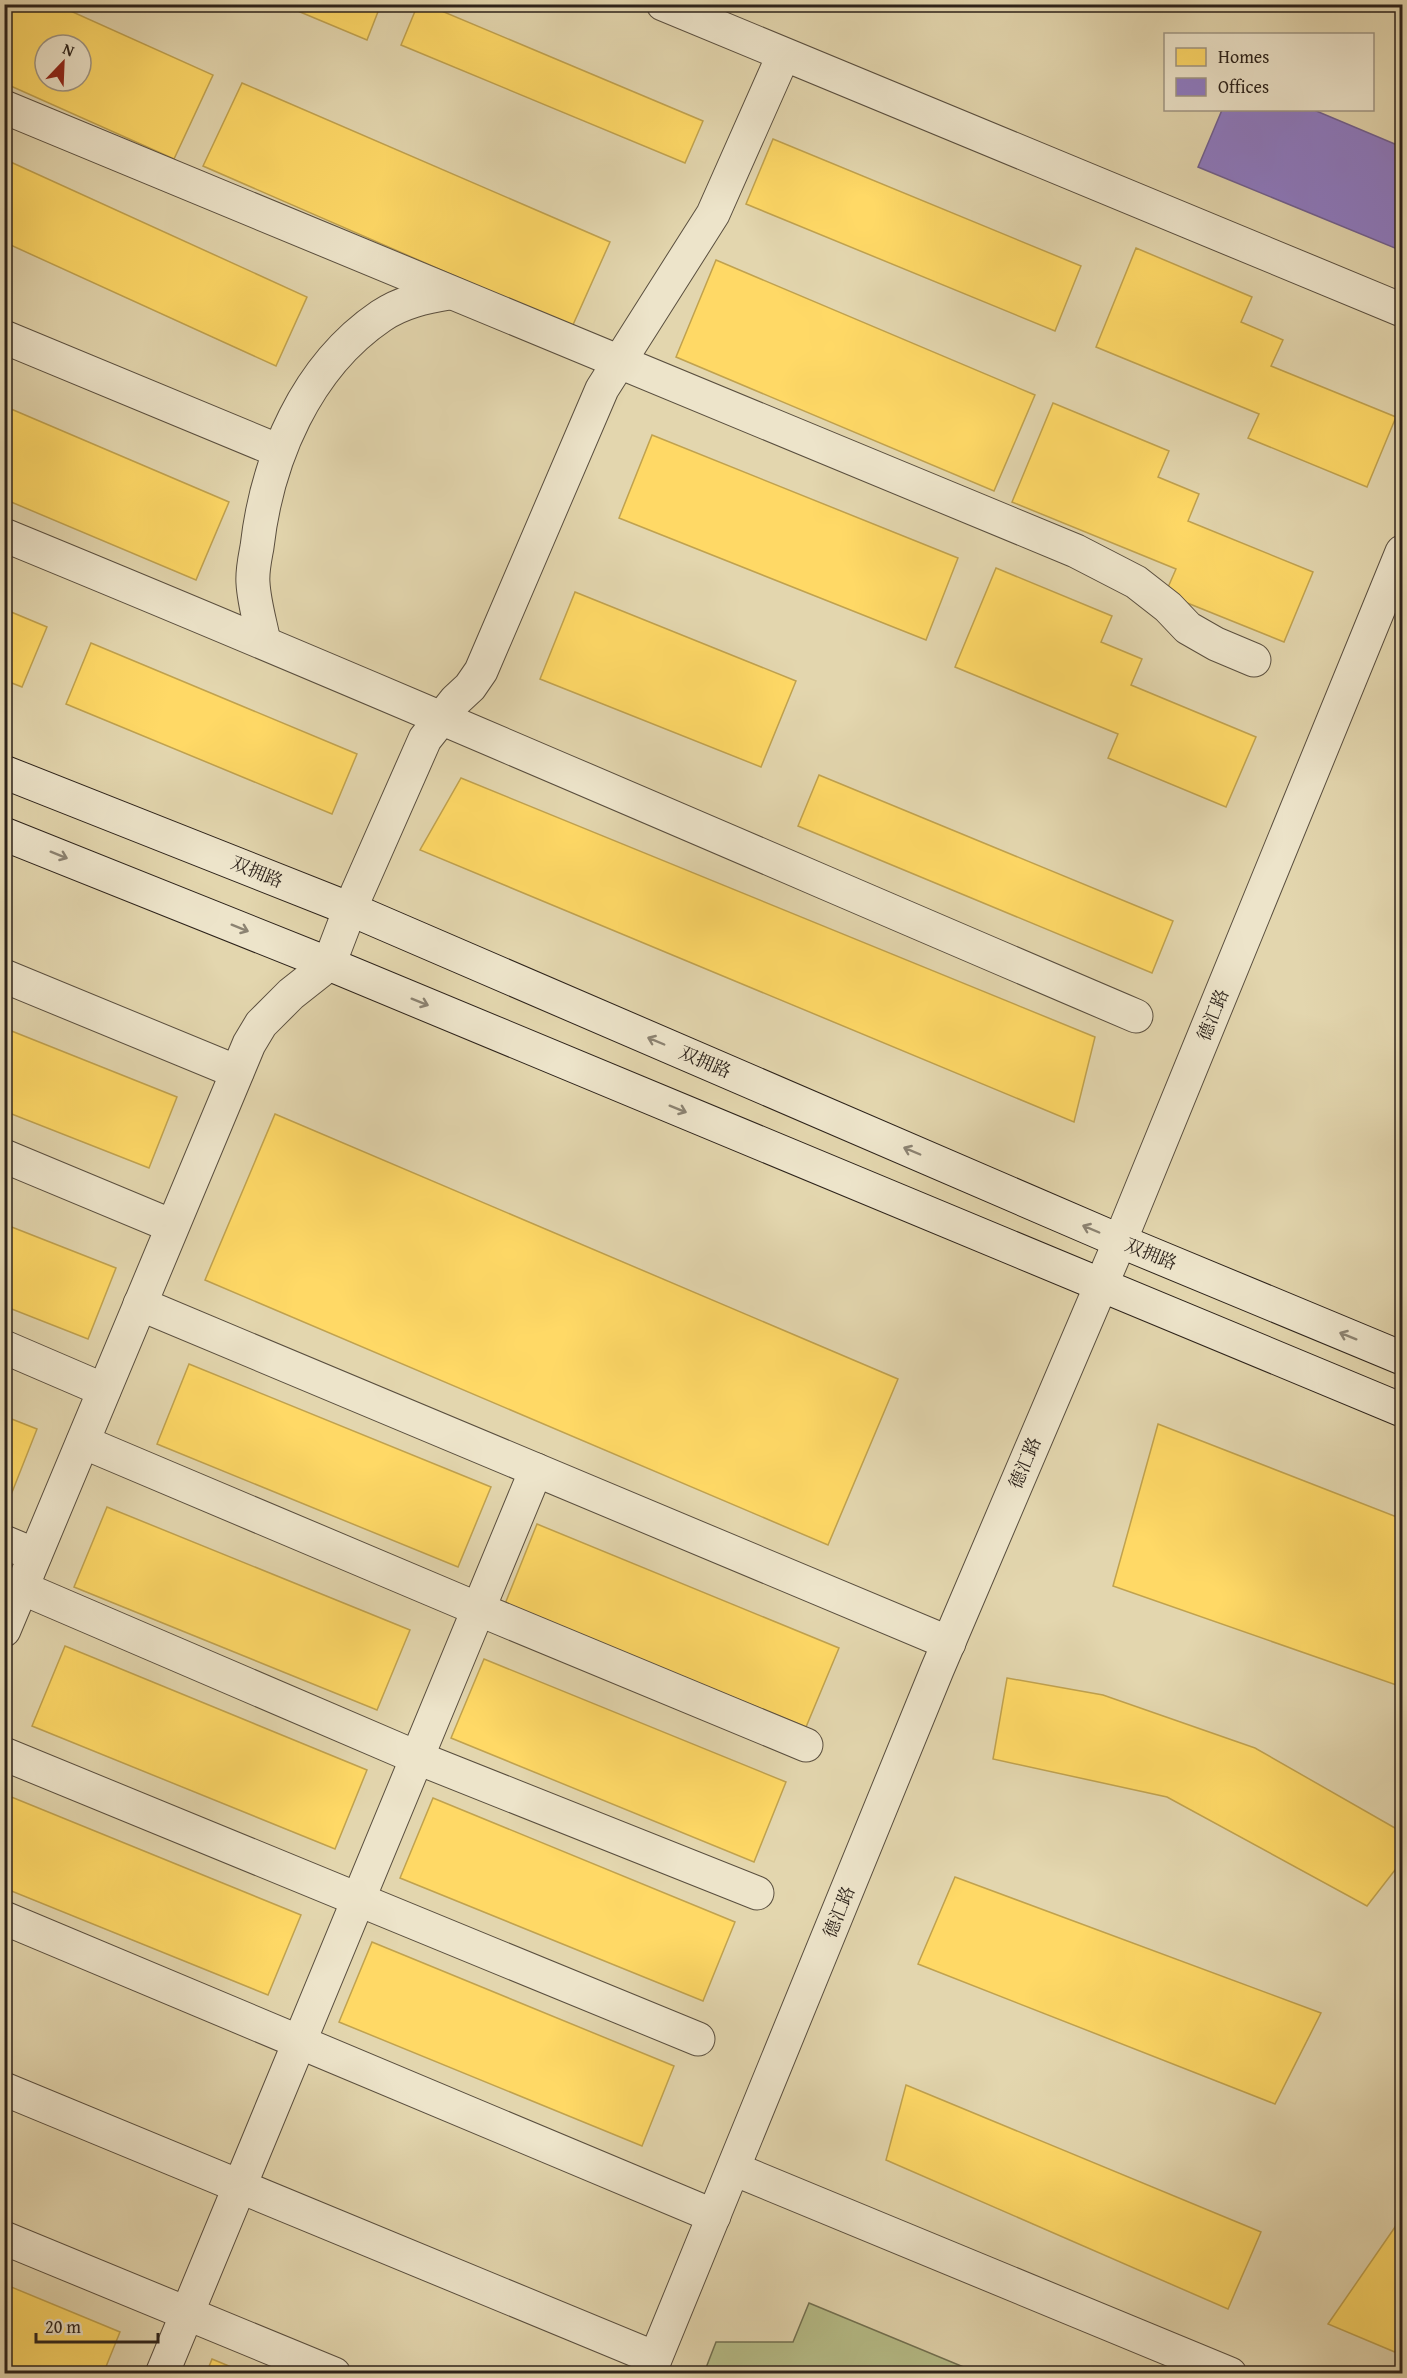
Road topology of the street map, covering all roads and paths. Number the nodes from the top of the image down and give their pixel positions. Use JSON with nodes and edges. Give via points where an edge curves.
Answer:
{"nodes":[{"id":1,"x":663,"y":4,"type":"edge"},
{"id":2,"x":783,"y":56,"type":"junction"},
{"id":3,"x":4,"y":107,"type":"edge"},
{"id":4,"x":449,"y":293,"type":"junction"},
{"id":5,"x":1402,"y":310,"type":"edge"},
{"id":6,"x":4,"y":337,"type":"edge"},
{"id":7,"x":619,"y":363,"type":"junction"},
{"id":8,"x":279,"y":451,"type":"junction"},
{"id":9,"x":4,"y":535,"type":"edge"},
{"id":10,"x":1402,"y":552,"type":"edge"},
{"id":11,"x":264,"y":642,"type":"junction"},
{"id":12,"x":1254,"y":660,"type":"dead end"},
{"id":13,"x":440,"y":719,"type":"junction"},
{"id":14,"x":4,"y":772,"type":"edge"},
{"id":15,"x":4,"y":834,"type":"edge"},
{"id":16,"x":350,"y":909,"type":"junction"},
{"id":17,"x":329,"y":964,"type":"junction"},
{"id":18,"x":4,"y":976,"type":"edge"},
{"id":19,"x":1136,"y":1016,"type":"dead end"},
{"id":20,"x":237,"y":1072,"type":"junction"},
{"id":21,"x":4,"y":1156,"type":"edge"},
{"id":22,"x":172,"y":1226,"type":"junction"},
{"id":23,"x":1120,"y":1241,"type":"junction"},
{"id":24,"x":1102,"y":1284,"type":"junction"},
{"id":25,"x":140,"y":1304,"type":"junction"},
{"id":26,"x":4,"y":1347,"type":"edge"},
{"id":27,"x":1402,"y":1358,"type":"edge"},
{"id":28,"x":104,"y":1390,"type":"junction"},
{"id":29,"x":1402,"y":1410,"type":"edge"},
{"id":30,"x":83,"y":1442,"type":"junction"},
{"id":31,"x":536,"y":1470,"type":"junction"},
{"id":32,"x":4,"y":1542,"type":"edge"},
{"id":33,"x":35,"y":1554,"type":"junction"},
{"id":34,"x":22,"y":1588,"type":"junction"},
{"id":35,"x":478,"y":1610,"type":"junction"},
{"id":36,"x":4,"y":1630,"type":"edge"},
{"id":37,"x":949,"y":1642,"type":"junction"},
{"id":38,"x":806,"y":1745,"type":"dead end"},
{"id":39,"x":4,"y":1754,"type":"edge"},
{"id":40,"x":418,"y":1758,"type":"junction"},
{"id":41,"x":757,"y":1893,"type":"dead end"},
{"id":42,"x":359,"y":1898,"type":"junction"},
{"id":43,"x":4,"y":1918,"type":"edge"},
{"id":44,"x":698,"y":2039,"type":"dead end"},
{"id":45,"x":299,"y":2042,"type":"junction"},
{"id":46,"x":4,"y":2089,"type":"edge"},
{"id":47,"x":734,"y":2169,"type":"junction"},
{"id":48,"x":240,"y":2187,"type":"junction"},
{"id":49,"x":714,"y":2216,"type":"junction"},
{"id":50,"x":4,"y":2238,"type":"edge"},
{"id":51,"x":187,"y":2313,"type":"junction"},
{"id":52,"x":652,"y":2366,"type":"edge"},
{"id":53,"x":162,"y":2373,"type":"edge"},
{"id":54,"x":334,"y":2373,"type":"edge"},
{"id":55,"x":1230,"y":2373,"type":"edge"}],
"edges":[{"from":1,"to":2,"type":"street"},
{"from":2,"to":5,"type":"street"},
{"from":2,"to":7,"type":"street","via":[[713,214]]},
{"from":3,"to":4,"type":"street"},
{"from":4,"to":7,"type":"street"},
{"from":4,"to":8,"type":"street","via":[[414,299],[382,315],[352,339],[306,396]]},
{"from":6,"to":8,"type":"street"},
{"from":7,"to":12,"type":"street","via":[[1076,551],[1136,582],[1188,628]]},
{"from":7,"to":13,"type":"street","via":[[602,389],[481,671]]},
{"from":8,"to":11,"type":"street","via":[[259,526],[252,582]]},
{"from":9,"to":11,"type":"street"},
{"from":10,"to":23,"type":"street","name":"德汇路"},
{"from":11,"to":13,"type":"street"},
{"from":13,"to":16,"type":"street","via":[[425,739]]},
{"from":13,"to":19,"type":"street"},
{"from":14,"to":16,"type":"street","name":"双拥路"},
{"from":15,"to":17,"type":"street","one_way":true},
{"from":16,"to":17,"type":"street"},
{"from":23,"to":16,"type":"street","name":"双拥路","one_way":true},
{"from":17,"to":20,"type":"street","via":[[261,1024]]},
{"from":17,"to":24,"type":"street","one_way":true},
{"from":18,"to":20,"type":"street"},
{"from":20,"to":22,"type":"street"},
{"from":21,"to":22,"type":"street"},
{"from":22,"to":25,"type":"street"},
{"from":23,"to":24,"type":"street","name":"德汇路"},
{"from":27,"to":23,"type":"street","name":"双拥路","one_way":true},
{"from":24,"to":29,"type":"street"},
{"from":24,"to":37,"type":"street","name":"德汇路"},
{"from":25,"to":28,"type":"street"},
{"from":25,"to":31,"type":"street"},
{"from":26,"to":28,"type":"street"},
{"from":28,"to":30,"type":"street"},
{"from":30,"to":33,"type":"street"},
{"from":30,"to":35,"type":"street"},
{"from":31,"to":35,"type":"street"},
{"from":31,"to":37,"type":"street"},
{"from":32,"to":33,"type":"street"},
{"from":33,"to":34,"type":"street"},
{"from":34,"to":36,"type":"street"},
{"from":34,"to":40,"type":"street"},
{"from":35,"to":38,"type":"street"},
{"from":35,"to":40,"type":"street"},
{"from":37,"to":47,"type":"street","name":"德汇路"},
{"from":39,"to":42,"type":"street"},
{"from":40,"to":41,"type":"street"},
{"from":40,"to":42,"type":"street"},
{"from":42,"to":44,"type":"street"},
{"from":42,"to":45,"type":"street"},
{"from":43,"to":45,"type":"street"},
{"from":45,"to":48,"type":"street"},
{"from":45,"to":49,"type":"street"},
{"from":46,"to":48,"type":"street"},
{"from":47,"to":49,"type":"street","name":"德汇路"},
{"from":47,"to":55,"type":"street"},
{"from":48,"to":51,"type":"street"},
{"from":48,"to":52,"type":"street"},
{"from":49,"to":52,"type":"street","name":"德汇路"},
{"from":50,"to":51,"type":"street"},
{"from":51,"to":53,"type":"street"},
{"from":51,"to":54,"type":"street"}]}
